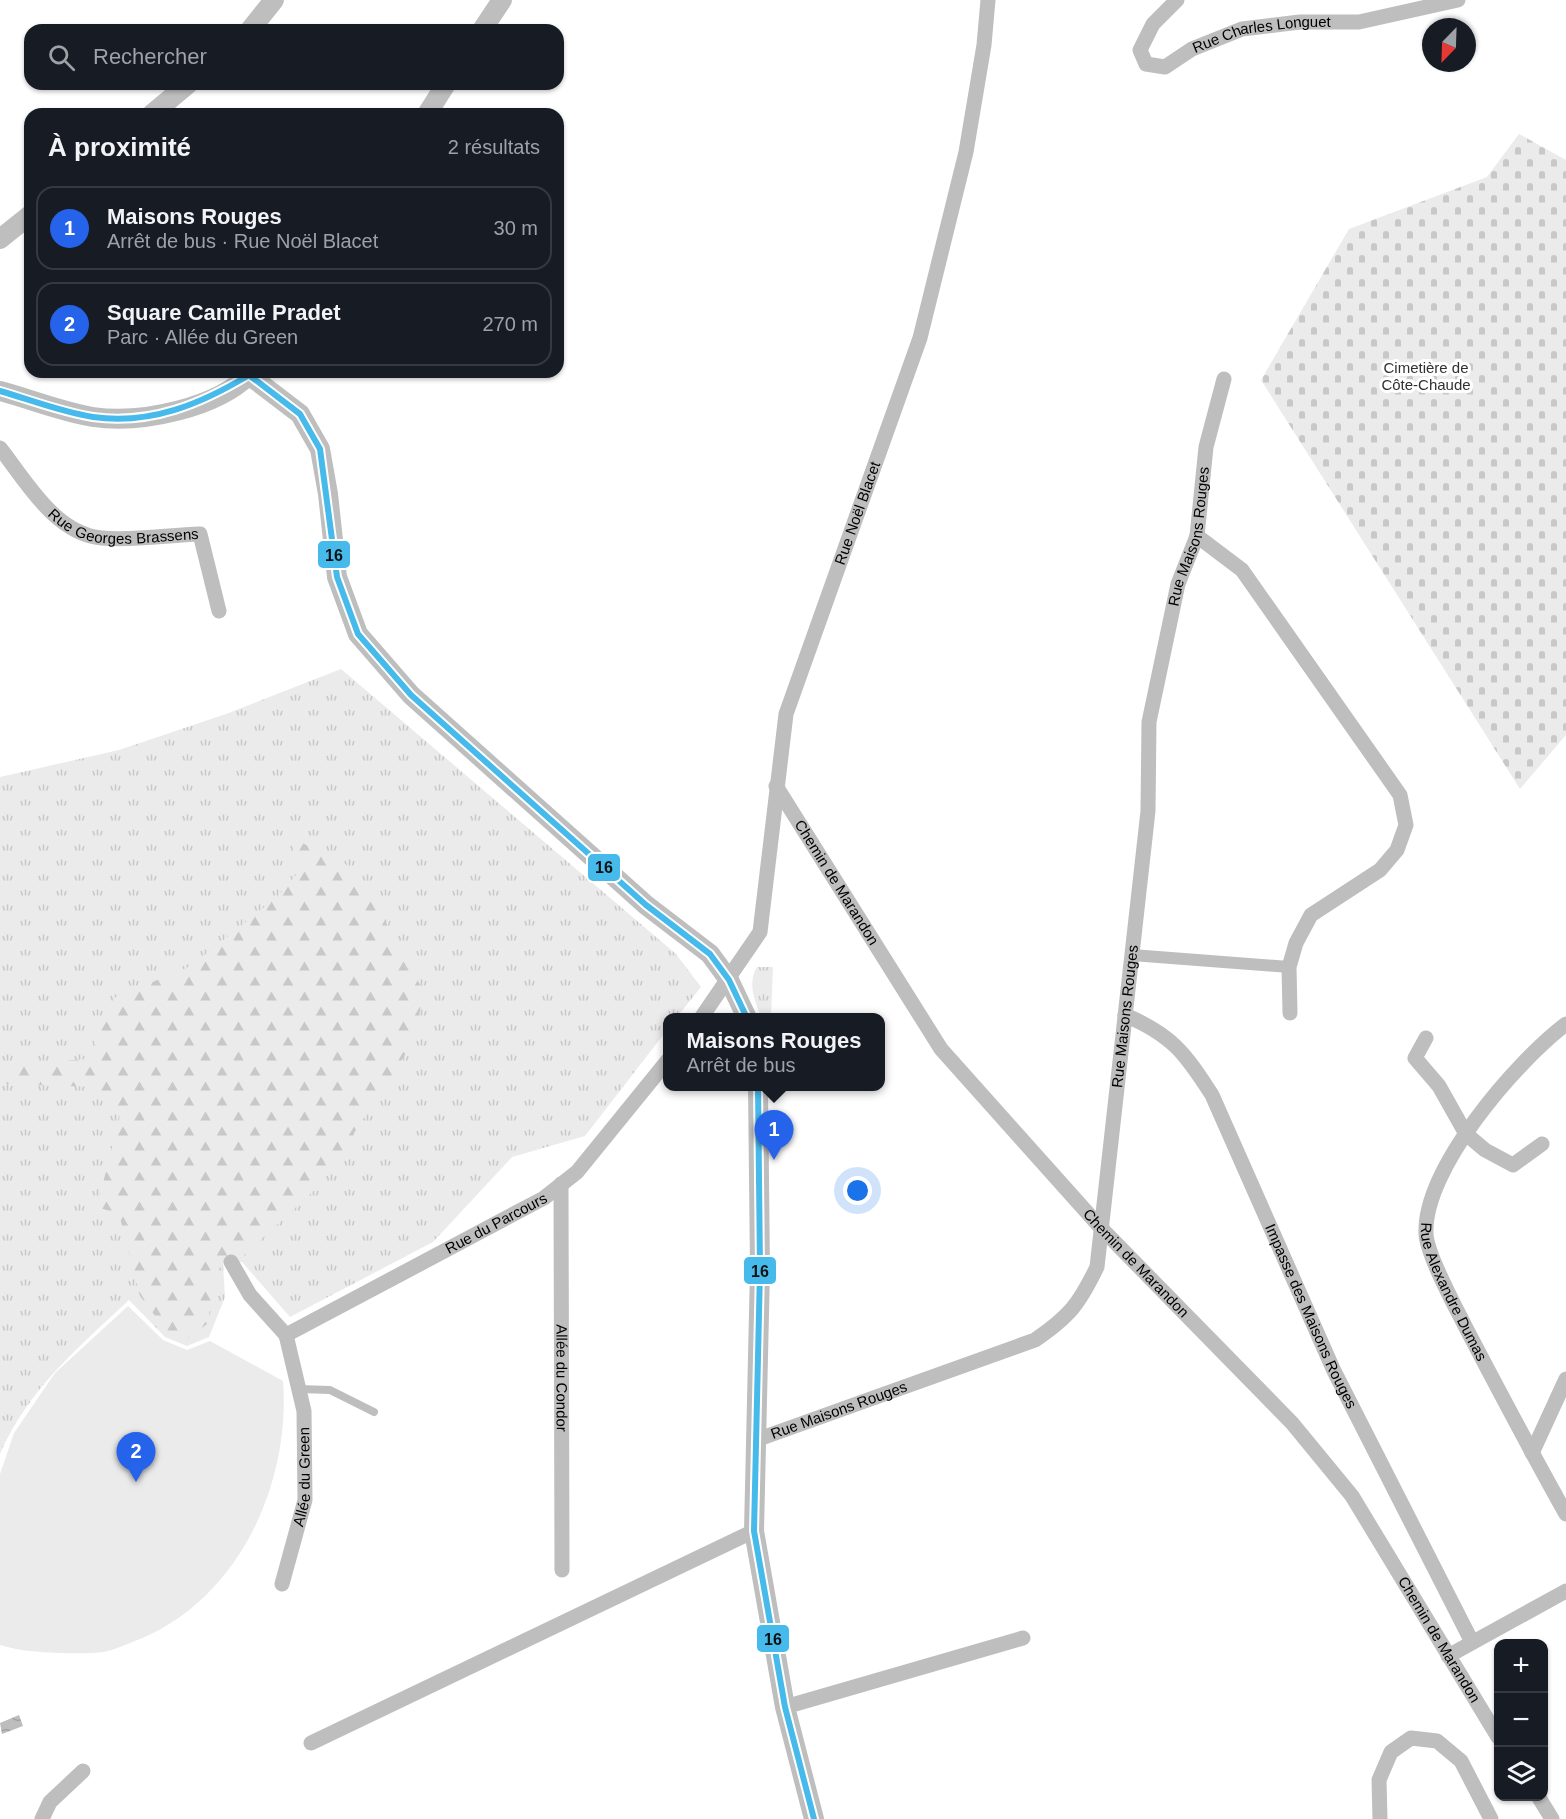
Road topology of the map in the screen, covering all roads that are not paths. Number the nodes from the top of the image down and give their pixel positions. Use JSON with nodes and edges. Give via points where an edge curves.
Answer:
{"nodes":[{"id":1,"x":274,"y":0,"type":"edge"},
{"id":2,"x":501,"y":0,"type":"edge"},
{"id":3,"x":988,"y":0,"type":"edge"},
{"id":4,"x":1177,"y":0,"type":"edge"},
{"id":5,"x":1458,"y":0,"type":"edge"},
{"id":6,"x":254,"y":24,"type":"edge"},
{"id":7,"x":486,"y":24,"type":"edge"},
{"id":8,"x":181,"y":90,"type":"edge"},
{"id":9,"x":442,"y":90,"type":"edge"},
{"id":10,"x":159,"y":108,"type":"edge"},
{"id":11,"x":431,"y":108,"type":"edge"},
{"id":12,"x":24,"y":220,"type":"edge"},
{"id":13,"x":0,"y":240,"type":"edge"},
{"id":14,"x":245,"y":378,"type":"edge"},
{"id":15,"x":256,"y":378,"type":"edge"},
{"id":16,"x":1224,"y":379,"type":"dead end"},
{"id":17,"x":0,"y":391,"type":"edge"},
{"id":18,"x":0,"y":448,"type":"edge"},
{"id":19,"x":1197,"y":536,"type":"junction"},
{"id":20,"x":219,"y":611,"type":"dead end"},
{"id":21,"x":776,"y":786,"type":"junction"},
{"id":22,"x":1132,"y":956,"type":"junction"},
{"id":23,"x":1289,"y":967,"type":"junction"},
{"id":24,"x":729,"y":980,"type":"junction"},
{"id":25,"x":704,"y":1013,"type":"edge"},
{"id":26,"x":745,"y":1013,"type":"edge"},
{"id":27,"x":1290,"y":1013,"type":"dead end"},
{"id":28,"x":1125,"y":1015,"type":"junction"},
{"id":29,"x":1566,"y":1024,"type":"edge"},
{"id":30,"x":1426,"y":1038,"type":"dead end"},
{"id":31,"x":663,"y":1066,"type":"edge"},
{"id":32,"x":758,"y":1091,"type":"edge"},
{"id":33,"x":1466,"y":1134,"type":"junction"},
{"id":34,"x":1542,"y":1144,"type":"dead end"},
{"id":35,"x":561,"y":1184,"type":"junction"},
{"id":36,"x":1101,"y":1228,"type":"junction"},
{"id":37,"x":231,"y":1262,"type":"dead end"},
{"id":38,"x":286,"y":1335,"type":"junction"},
{"id":39,"x":1566,"y":1379,"type":"edge"},
{"id":40,"x":299,"y":1389,"type":"junction"},
{"id":41,"x":374,"y":1412,"type":"dead end"},
{"id":42,"x":756,"y":1440,"type":"junction"},
{"id":43,"x":1532,"y":1453,"type":"junction"},
{"id":44,"x":1566,"y":1514,"type":"edge"},
{"id":45,"x":754,"y":1532,"type":"junction"},
{"id":46,"x":562,"y":1570,"type":"dead end"},
{"id":47,"x":282,"y":1584,"type":"dead end"},
{"id":48,"x":1566,"y":1591,"type":"edge"},
{"id":49,"x":1023,"y":1638,"type":"dead end"},
{"id":50,"x":1472,"y":1642,"type":"junction"},
{"id":51,"x":1448,"y":1656,"type":"junction"},
{"id":52,"x":785,"y":1707,"type":"junction"},
{"id":53,"x":1494,"y":1731,"type":"edge"},
{"id":54,"x":311,"y":1743,"type":"dead end"},
{"id":55,"x":83,"y":1771,"type":"dead end"},
{"id":56,"x":1540,"y":1801,"type":"edge"},
{"id":57,"x":42,"y":1819,"type":"edge"},
{"id":58,"x":814,"y":1819,"type":"edge"},
{"id":59,"x":1380,"y":1819,"type":"edge"},
{"id":60,"x":1491,"y":1819,"type":"edge"},
{"id":61,"x":1551,"y":1819,"type":"edge"}],
"edges":[{"from":1,"to":6,"type":"street"},
{"from":2,"to":7,"type":"street"},
{"from":3,"to":21,"type":"street","name":"Rue Noël Blacet","via":[[966,152],[920,338],[786,714]]},
{"from":4,"to":5,"type":"street","name":"Rue Charles Longuet","via":[[1153,24],[1140,50],[1146,64],[1165,67],[1192,49],[1242,29],[1300,22],[1359,22]]},
{"from":8,"to":10,"type":"street"},
{"from":9,"to":11,"type":"street"},
{"from":12,"to":13,"type":"street"},
{"from":14,"to":17,"type":"street","via":[[213,398],[174,413],[131,418],[93,417]]},
{"from":15,"to":24,"type":"street","via":[[300,414],[320,449],[337,577],[358,634],[411,695],[646,905],[710,954]]},
{"from":16,"to":19,"type":"street","name":"Rue Maisons Rouges","via":[[1206,447]]},
{"from":18,"to":20,"type":"street","name":"Rue Georges Brassens","via":[[50,512],[76,530],[100,538],[200,534]]},
{"from":19,"to":22,"type":"street","name":"Rue Maisons Rouges","via":[[1178,584],[1149,722],[1148,811]]},
{"from":19,"to":23,"type":"street","via":[[1242,570],[1400,795],[1406,825],[1397,850],[1380,870],[1311,915]]},
{"from":21,"to":24,"type":"street","name":"Rue Noël Blacet","via":[[760,932]]},
{"from":21,"to":36,"type":"street","name":"Chemin de Marandon","via":[[941,1049]]},
{"from":22,"to":23,"type":"street"},
{"from":22,"to":28,"type":"street","name":"Rue Maisons Rouges"},
{"from":23,"to":27,"type":"street"},
{"from":24,"to":25,"type":"street"},
{"from":24,"to":26,"type":"street"},
{"from":28,"to":36,"type":"street","name":"Rue Maisons Rouges"},
{"from":28,"to":50,"type":"street","name":"Impasse des Maisons Rouges","via":[[1150,1026],[1185,1053],[1212,1095],[1334,1371]]},
{"from":29,"to":33,"type":"street","name":"Rue Alexandre Dumas","via":[[1489,1102]]},
{"from":30,"to":33,"type":"street","via":[[1415,1058],[1439,1086]]},
{"from":31,"to":35,"type":"street","name":"Rue du Parcours","via":[[578,1172]]},
{"from":32,"to":42,"type":"street"},
{"from":33,"to":34,"type":"street","via":[[1513,1165]]},
{"from":33,"to":43,"type":"street","name":"Rue Alexandre Dumas","via":[[1434,1191],[1426,1235],[1444,1285]]},
{"from":35,"to":38,"type":"street","name":"Rue du Parcours","via":[[543,1198]]},
{"from":35,"to":46,"type":"street","name":"Allée du Condor"},
{"from":36,"to":42,"type":"street","name":"Rue Maisons Rouges","via":[[1097,1267],[1081,1299],[1064,1320],[1035,1340]]},
{"from":36,"to":51,"type":"street","name":"Chemin de Marandon","via":[[1292,1423],[1344,1487],[1394,1562]]},
{"from":37,"to":38,"type":"street","via":[[250,1295]]},
{"from":38,"to":40,"type":"street","name":"Allée du Green"},
{"from":39,"to":43,"type":"street"},
{"from":40,"to":41,"type":"lane","via":[[330,1390]]},
{"from":40,"to":47,"type":"street","name":"Allée du Green","via":[[304,1411],[305,1500]]},
{"from":42,"to":45,"type":"street"},
{"from":43,"to":44,"type":"street","name":"Rue Alexandre Dumas"},
{"from":45,"to":52,"type":"street"},
{"from":45,"to":54,"type":"street"},
{"from":48,"to":50,"type":"street"},
{"from":49,"to":52,"type":"street"},
{"from":50,"to":51,"type":"street"},
{"from":51,"to":53,"type":"street","name":"Chemin de Marandon"},
{"from":52,"to":58,"type":"street"},
{"from":55,"to":57,"type":"street","via":[[50,1802]]},
{"from":56,"to":61,"type":"street"},
{"from":59,"to":60,"type":"street","via":[[1379,1780],[1391,1752],[1411,1738],[1437,1741],[1461,1761]]}]}
